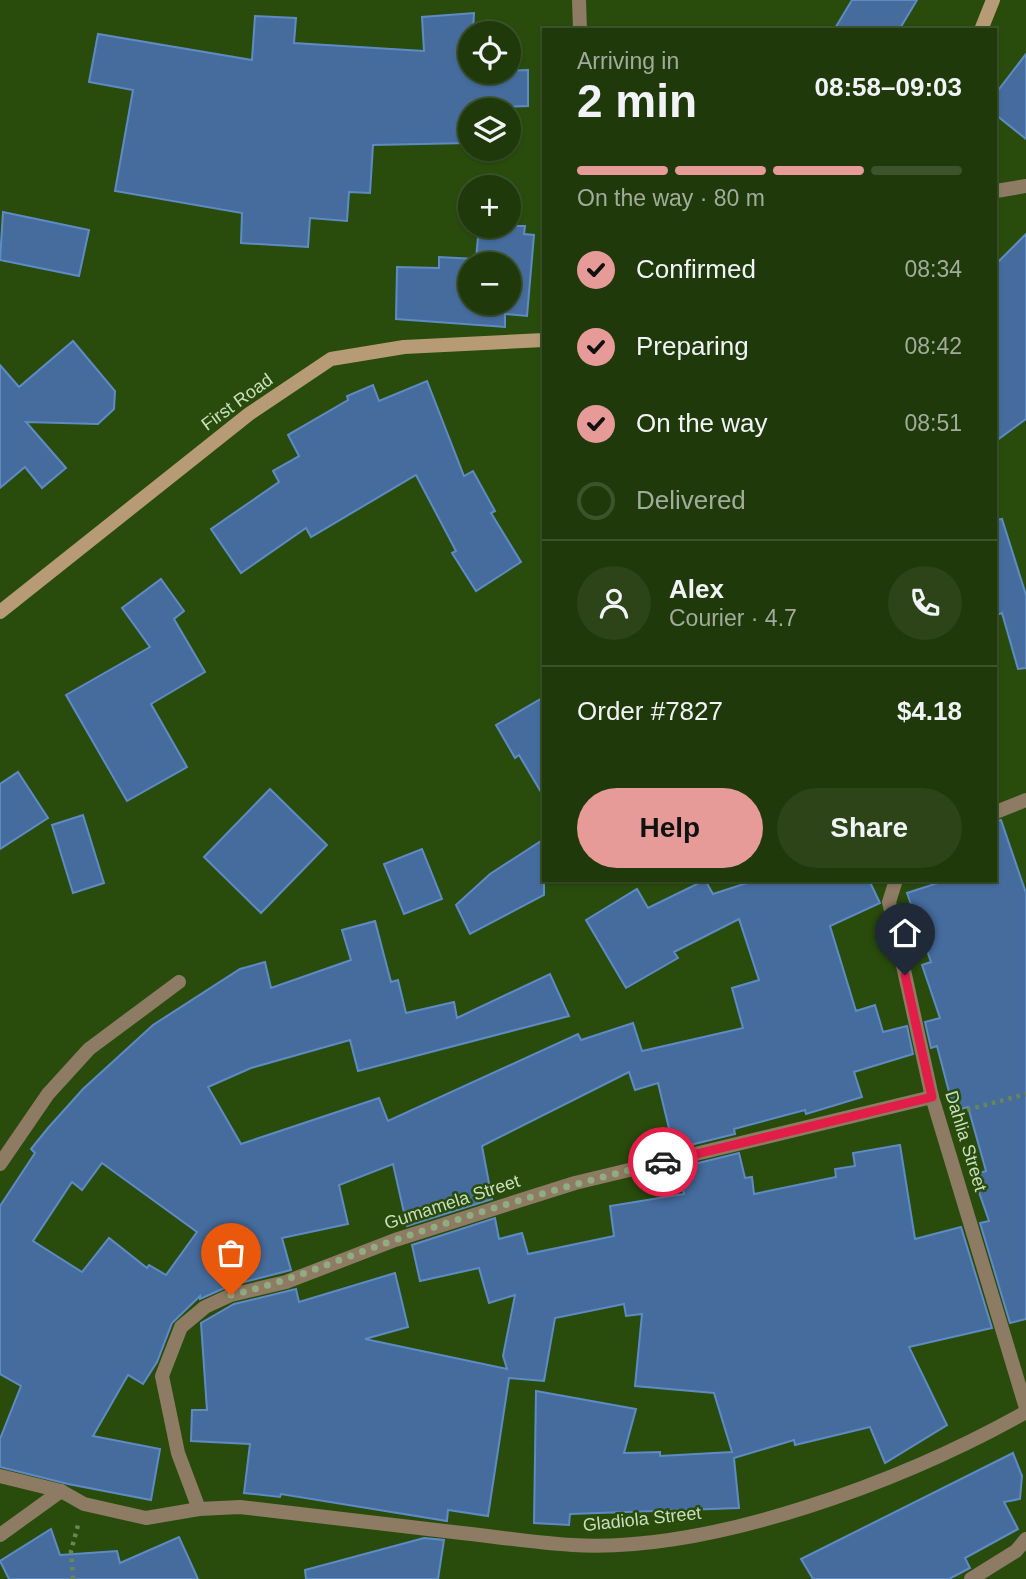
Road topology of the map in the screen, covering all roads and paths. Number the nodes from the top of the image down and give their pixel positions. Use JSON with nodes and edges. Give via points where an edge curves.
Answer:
{"nodes":[{"id":1,"x":579,"y":0,"type":"edge"},
{"id":2,"x":993,"y":0,"type":"edge"},
{"id":3,"x":580,"y":28,"type":"edge"},
{"id":4,"x":982,"y":28,"type":"edge"},
{"id":5,"x":1026,"y":186,"type":"edge"},
{"id":6,"x":997,"y":191,"type":"edge"},
{"id":7,"x":542,"y":340,"type":"edge"},
{"id":8,"x":0,"y":612,"type":"edge"},
{"id":9,"x":1026,"y":800,"type":"edge"},
{"id":10,"x":997,"y":812,"type":"edge"},
{"id":11,"x":895,"y":882,"type":"edge"},
{"id":12,"x":179,"y":982,"type":"dead end"},
{"id":13,"x":1026,"y":1094,"type":"edge"},
{"id":14,"x":932,"y":1097,"type":"junction"},
{"id":15,"x":939,"y":1118,"type":"junction"},
{"id":16,"x":0,"y":1164,"type":"edge"},
{"id":17,"x":1026,"y":1410,"type":"edge"},
{"id":18,"x":0,"y":1476,"type":"edge"},
{"id":19,"x":61,"y":1491,"type":"junction"},
{"id":20,"x":84,"y":1504,"type":"junction"},
{"id":21,"x":199,"y":1508,"type":"junction"},
{"id":22,"x":0,"y":1535,"type":"edge"},
{"id":23,"x":1026,"y":1539,"type":"edge"},
{"id":24,"x":73,"y":1579,"type":"edge"},
{"id":25,"x":971,"y":1579,"type":"edge"}],
"edges":[{"from":1,"to":3,"type":"street"},
{"from":2,"to":4,"type":"street"},
{"from":5,"to":6,"type":"street"},
{"from":7,"to":8,"type":"street","name":"First Road","via":[[404,347],[331,359],[249,414]]},
{"from":9,"to":10,"type":"street"},
{"from":11,"to":14,"type":"street","name":"Dahlia Street","via":[[890,902]]},
{"from":12,"to":16,"type":"street","via":[[89,1049],[48,1094]]},
{"from":13,"to":15,"type":"path"},
{"from":14,"to":15,"type":"street","name":"Dahlia Street"},
{"from":14,"to":21,"type":"street","name":"Gumamela Street","via":[[575,1183],[205,1307],[181,1327],[162,1376],[178,1453]]},
{"from":15,"to":17,"type":"street","name":"Dahlia Street"},
{"from":17,"to":21,"type":"street","name":"Gladiola Street","via":[[971,1443],[891,1477],[730,1528],[652,1541],[574,1546],[240,1507]]},
{"from":18,"to":19,"type":"street","name":"Gladiola Street"},
{"from":19,"to":20,"type":"street","name":"Gladiola Street"},
{"from":19,"to":22,"type":"street"},
{"from":20,"to":21,"type":"street","name":"Gladiola Street","via":[[146,1518]]},
{"from":20,"to":24,"type":"path","via":[[71,1551]]},
{"from":23,"to":25,"type":"street","via":[[1016,1551]]}]}
